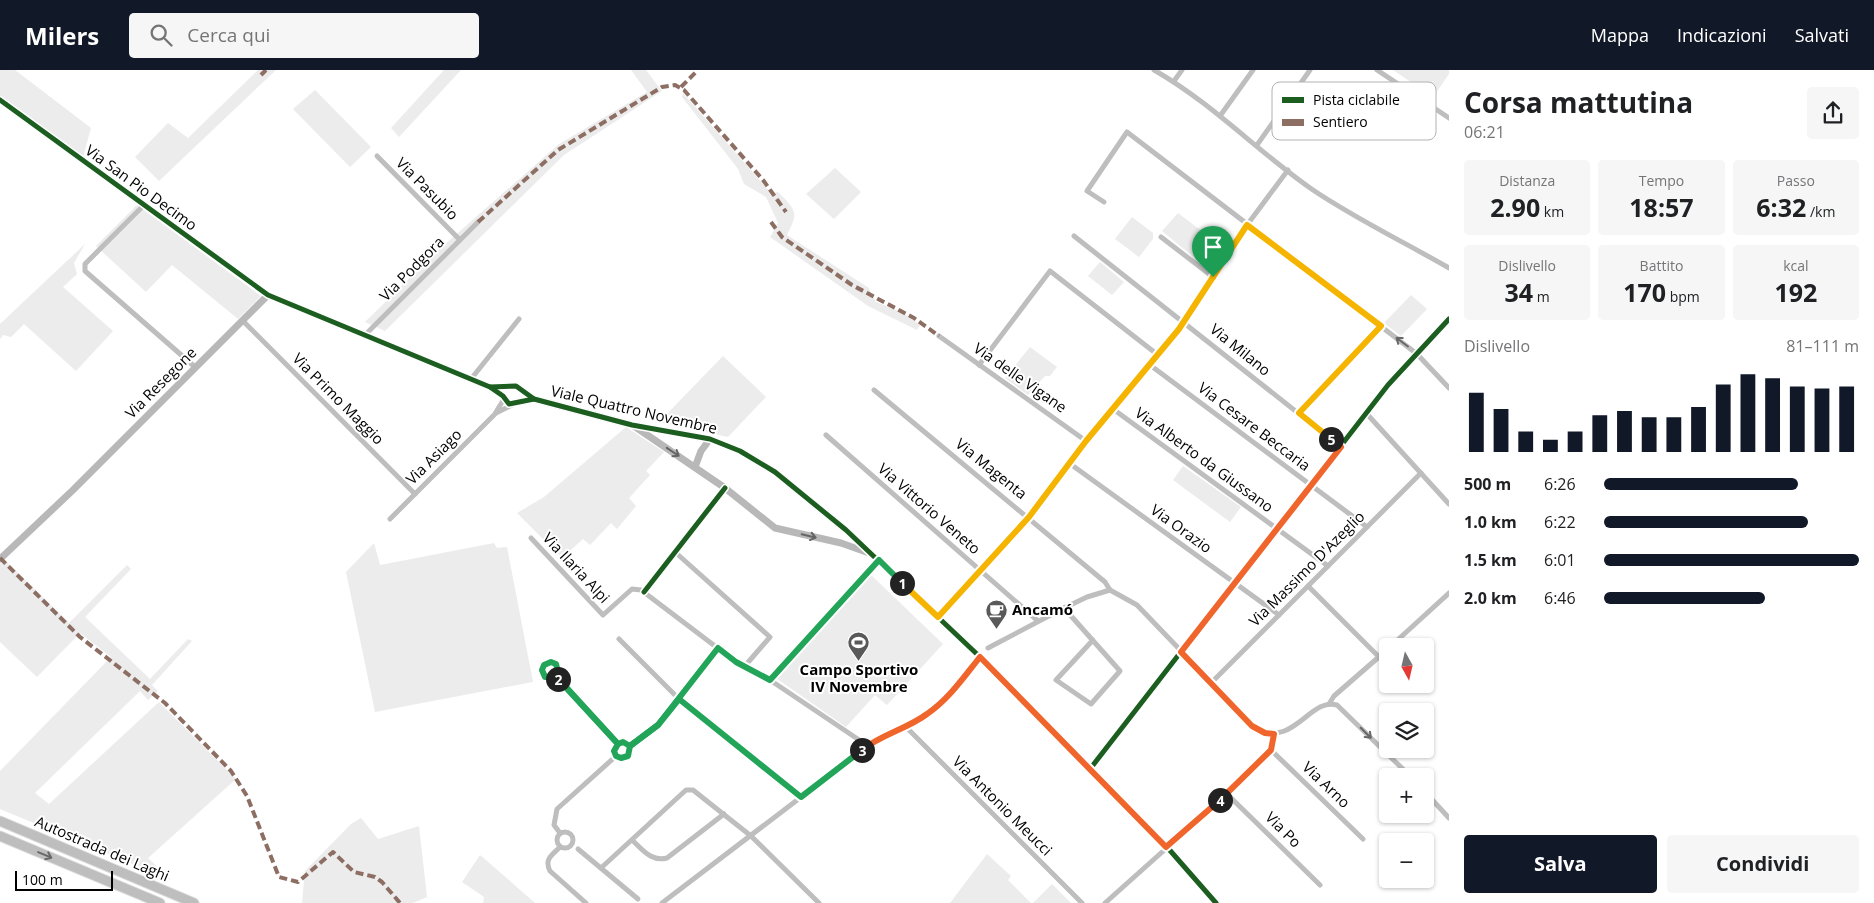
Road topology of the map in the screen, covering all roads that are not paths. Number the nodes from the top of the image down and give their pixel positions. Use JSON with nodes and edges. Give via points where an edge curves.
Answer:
{"nodes":[{"id":1,"x":1154,"y":70,"type":"edge"},
{"id":2,"x":1182,"y":70,"type":"edge"},
{"id":3,"x":1253,"y":70,"type":"edge"},
{"id":4,"x":1310,"y":70,"type":"edge"},
{"id":5,"x":1377,"y":70,"type":"edge"},
{"id":6,"x":1174,"y":82,"type":"junction"},
{"id":7,"x":1302,"y":82,"type":"edge"},
{"id":8,"x":1395,"y":82,"type":"edge"},
{"id":9,"x":0,"y":100,"type":"edge"},
{"id":10,"x":1436,"y":109,"type":"edge"},
{"id":11,"x":1220,"y":116,"type":"junction"},
{"id":12,"x":1449,"y":118,"type":"edge"},
{"id":13,"x":1272,"y":124,"type":"edge"},
{"id":14,"x":1257,"y":145,"type":"junction"},
{"id":15,"x":377,"y":156,"type":"dead end"},
{"id":16,"x":1288,"y":170,"type":"junction"},
{"id":17,"x":1104,"y":202,"type":"dead end"},
{"id":18,"x":143,"y":206,"type":"junction"},
{"id":19,"x":478,"y":222,"type":"dead end"},
{"id":20,"x":1247,"y":225,"type":"junction"},
{"id":21,"x":1074,"y":236,"type":"dead end"},
{"id":22,"x":1161,"y":237,"type":"dead end"},
{"id":23,"x":460,"y":240,"type":"junction"},
{"id":24,"x":1449,"y":268,"type":"edge"},
{"id":25,"x":1213,"y":277,"type":"junction"},
{"id":26,"x":268,"y":295,"type":"junction"},
{"id":27,"x":519,"y":319,"type":"dead end"},
{"id":28,"x":1449,"y":319,"type":"edge"},
{"id":29,"x":243,"y":321,"type":"junction"},
{"id":30,"x":1184,"y":321,"type":"junction"},
{"id":31,"x":1381,"y":326,"type":"junction"},
{"id":32,"x":365,"y":335,"type":"junction"},
{"id":33,"x":939,"y":336,"type":"dead end"},
{"id":34,"x":1417,"y":354,"type":"junction"},
{"id":35,"x":1158,"y":355,"type":"junction"},
{"id":36,"x":979,"y":364,"type":"junction"},
{"id":37,"x":1150,"y":365,"type":"junction"},
{"id":38,"x":196,"y":367,"type":"junction"},
{"id":39,"x":471,"y":379,"type":"junction"},
{"id":40,"x":490,"y":387,"type":"junction"},
{"id":41,"x":506,"y":388,"type":"junction"},
{"id":42,"x":1449,"y":388,"type":"edge"},
{"id":43,"x":874,"y":390,"type":"dead end"},
{"id":44,"x":521,"y":391,"type":"junction"},
{"id":45,"x":504,"y":398,"type":"junction"},
{"id":46,"x":534,"y":399,"type":"junction"},
{"id":47,"x":515,"y":404,"type":"junction"},
{"id":48,"x":1112,"y":409,"type":"junction"},
{"id":49,"x":496,"y":413,"type":"junction"},
{"id":50,"x":1299,"y":413,"type":"junction"},
{"id":51,"x":1366,"y":414,"type":"junction"},
{"id":52,"x":632,"y":425,"type":"junction"},
{"id":53,"x":826,"y":435,"type":"dead end"},
{"id":54,"x":710,"y":439,"type":"junction"},
{"id":55,"x":1086,"y":441,"type":"junction"},
{"id":56,"x":1341,"y":447,"type":"junction"},
{"id":57,"x":1069,"y":464,"type":"junction"},
{"id":58,"x":695,"y":467,"type":"junction"},
{"id":59,"x":1421,"y":473,"type":"junction"},
{"id":60,"x":1311,"y":485,"type":"junction"},
{"id":61,"x":725,"y":488,"type":"junction"},
{"id":62,"x":415,"y":494,"type":"junction"},
{"id":63,"x":1449,"y":504,"type":"edge"},
{"id":64,"x":1029,"y":517,"type":"junction"},
{"id":65,"x":390,"y":519,"type":"dead end"},
{"id":66,"x":1367,"y":527,"type":"junction"},
{"id":67,"x":1277,"y":529,"type":"junction"},
{"id":68,"x":846,"y":530,"type":"junction"},
{"id":69,"x":532,"y":538,"type":"dead end"},
{"id":70,"x":841,"y":543,"type":"junction"},
{"id":71,"x":675,"y":552,"type":"junction"},
{"id":72,"x":872,"y":554,"type":"junction"},
{"id":73,"x":0,"y":559,"type":"edge"},
{"id":74,"x":879,"y":560,"type":"junction"},
{"id":75,"x":1328,"y":566,"type":"junction"},
{"id":76,"x":980,"y":570,"type":"junction"},
{"id":77,"x":1236,"y":583,"type":"junction"},
{"id":78,"x":1308,"y":586,"type":"junction"},
{"id":79,"x":1110,"y":590,"type":"junction"},
{"id":80,"x":644,"y":592,"type":"junction"},
{"id":81,"x":1449,"y":593,"type":"edge"},
{"id":82,"x":1064,"y":608,"type":"junction"},
{"id":83,"x":1279,"y":615,"type":"junction"},
{"id":84,"x":938,"y":617,"type":"junction"},
{"id":85,"x":1038,"y":622,"type":"junction"},
{"id":86,"x":1400,"y":638,"type":"edge"},
{"id":87,"x":619,"y":640,"type":"dead end"},
{"id":88,"x":1093,"y":640,"type":"junction"},
{"id":89,"x":718,"y":648,"type":"junction"},
{"id":90,"x":988,"y":648,"type":"dead end"},
{"id":91,"x":1181,"y":652,"type":"junction"},
{"id":92,"x":980,"y":657,"type":"junction"},
{"id":93,"x":1378,"y":657,"type":"joint"},
{"id":94,"x":744,"y":667,"type":"junction"},
{"id":95,"x":556,"y":676,"type":"dead end"},
{"id":96,"x":770,"y":680,"type":"junction"},
{"id":97,"x":1211,"y":683,"type":"junction"},
{"id":98,"x":679,"y":699,"type":"junction"},
{"id":99,"x":1329,"y":704,"type":"junction"},
{"id":100,"x":905,"y":726,"type":"junction"},
{"id":101,"x":1274,"y":734,"type":"junction"},
{"id":102,"x":618,"y":744,"type":"junction"},
{"id":103,"x":630,"y":746,"type":"junction"},
{"id":104,"x":868,"y":746,"type":"junction"},
{"id":105,"x":1271,"y":750,"type":"junction"},
{"id":106,"x":616,"y":756,"type":"junction"},
{"id":107,"x":1402,"y":768,"type":"edge"},
{"id":108,"x":1090,"y":769,"type":"junction"},
{"id":109,"x":1227,"y":794,"type":"junction"},
{"id":110,"x":801,"y":797,"type":"junction"},
{"id":111,"x":1434,"y":802,"type":"edge"},
{"id":112,"x":724,"y":814,"type":"junction"},
{"id":113,"x":1449,"y":818,"type":"edge"},
{"id":114,"x":0,"y":821,"type":"edge"},
{"id":115,"x":560,"y":833,"type":"junction"},
{"id":116,"x":0,"y":836,"type":"edge"},
{"id":117,"x":751,"y":836,"type":"junction"},
{"id":118,"x":1363,"y":839,"type":"dead end"},
{"id":119,"x":632,"y":840,"type":"junction"},
{"id":120,"x":560,"y":847,"type":"junction"},
{"id":121,"x":1166,"y":847,"type":"junction"},
{"id":122,"x":578,"y":849,"type":"dead end"},
{"id":123,"x":601,"y":868,"type":"junction"},
{"id":124,"x":1320,"y":885,"type":"dead end"},
{"id":125,"x":1111,"y":898,"type":"junction"},
{"id":126,"x":638,"y":899,"type":"dead end"},
{"id":127,"x":160,"y":903,"type":"edge"},
{"id":128,"x":194,"y":903,"type":"edge"},
{"id":129,"x":586,"y":903,"type":"edge"},
{"id":130,"x":662,"y":903,"type":"edge"},
{"id":131,"x":819,"y":903,"type":"edge"},
{"id":132,"x":1082,"y":903,"type":"edge"},
{"id":133,"x":1105,"y":903,"type":"edge"},
{"id":134,"x":1116,"y":903,"type":"edge"},
{"id":135,"x":1216,"y":903,"type":"edge"}],
"edges":[{"from":1,"to":6,"type":"street"},
{"from":2,"to":6,"type":"street"},
{"from":3,"to":11,"type":"street"},
{"from":4,"to":7,"type":"street"},
{"from":5,"to":8,"type":"street"},
{"from":6,"to":11,"type":"street"},
{"from":9,"to":18,"type":"street","name":"Via San Pio Decimo"},
{"from":10,"to":12,"type":"street"},
{"from":11,"to":14,"type":"street"},
{"from":13,"to":14,"type":"street"},
{"from":14,"to":16,"type":"street"},
{"from":15,"to":23,"type":"street","name":"Via Pasubio"},
{"from":16,"to":20,"type":"street"},
{"from":16,"to":24,"type":"street","via":[[1314,190]]},
{"from":17,"to":20,"type":"street","via":[[1087,191],[1127,132]]},
{"from":18,"to":26,"type":"street","name":"Via San Pio Decimo"},
{"from":18,"to":38,"type":"street","via":[[85,264],[85,271]]},
{"from":19,"to":23,"type":"street","name":"Via Podgora"},
{"from":20,"to":25,"type":"street"},
{"from":20,"to":31,"type":"street"},
{"from":21,"to":30,"type":"street","name":"Via Milano"},
{"from":22,"to":25,"type":"street"},
{"from":23,"to":32,"type":"street","name":"Via Podgora"},
{"from":25,"to":30,"type":"street"},
{"from":26,"to":29,"type":"street","name":"Via Resegone"},
{"from":26,"to":32,"type":"street"},
{"from":27,"to":39,"type":"street"},
{"from":28,"to":34,"type":"street"},
{"from":29,"to":38,"type":"street","name":"Via Resegone"},
{"from":29,"to":62,"type":"street","name":"Via Primo Maggio"},
{"from":30,"to":35,"type":"street"},
{"from":30,"to":50,"type":"street","name":"Via Milano"},
{"from":34,"to":31,"type":"street","one_way":true},
{"from":31,"to":50,"type":"street"},
{"from":32,"to":39,"type":"street"},
{"from":33,"to":36,"type":"street","name":"Via delle Vigane"},
{"from":34,"to":42,"type":"street"},
{"from":34,"to":51,"type":"street"},
{"from":35,"to":36,"type":"street","via":[[1050,271]]},
{"from":35,"to":37,"type":"street"},
{"from":36,"to":55,"type":"street","name":"Via delle Vigane"},
{"from":37,"to":48,"type":"street"},
{"from":37,"to":60,"type":"street","name":"Via Cesare Beccaria"},
{"from":38,"to":73,"type":"street","name":"Via Resegone"},
{"from":39,"to":40,"type":"street"},
{"from":40,"to":41,"type":"street"},
{"from":40,"to":45,"type":"street"},
{"from":41,"to":44,"type":"street","via":[[513,386]]},
{"from":41,"to":45,"type":"street"},
{"from":43,"to":64,"type":"street","name":"Via Magenta"},
{"from":44,"to":46,"type":"street","name":"Viale Quattro Novembre"},
{"from":44,"to":47,"type":"street","via":[[522,398]]},
{"from":45,"to":47,"type":"street"},
{"from":45,"to":49,"type":"street","name":"Via Asiago"},
{"from":46,"to":47,"type":"street","name":"Viale Quattro Novembre"},
{"from":46,"to":52,"type":"street","name":"Viale Quattro Novembre"},
{"from":47,"to":49,"type":"street","name":"Via Asiago"},
{"from":48,"to":55,"type":"street"},
{"from":48,"to":67,"type":"street","name":"Via Alberto da Giussano"},
{"from":49,"to":62,"type":"street","name":"Via Asiago"},
{"from":50,"to":56,"type":"street","name":"Via Milano"},
{"from":51,"to":56,"type":"street"},
{"from":51,"to":59,"type":"street"},
{"from":52,"to":54,"type":"street","name":"Viale Quattro Novembre"},
{"from":52,"to":58,"type":"street","name":"Viale Quattro Novembre","one_way":true},
{"from":53,"to":76,"type":"street","name":"Via Vittorio Veneto"},
{"from":54,"to":58,"type":"street"},
{"from":54,"to":68,"type":"street","name":"Viale Quattro Novembre","via":[[740,451],[775,472]]},
{"from":55,"to":57,"type":"street"},
{"from":56,"to":60,"type":"street"},
{"from":57,"to":64,"type":"street"},
{"from":57,"to":77,"type":"street","name":"Via Orazio"},
{"from":58,"to":61,"type":"street","name":"Viale Quattro Novembre"},
{"from":59,"to":63,"type":"street"},
{"from":59,"to":66,"type":"street","name":"Via Massimo D'Azeglio"},
{"from":60,"to":66,"type":"street","name":"Via Cesare Beccaria"},
{"from":60,"to":67,"type":"street"},
{"from":61,"to":70,"type":"street","name":"Viale Quattro Novembre","one_way":true,"via":[[775,528]]},
{"from":61,"to":71,"type":"street"},
{"from":62,"to":65,"type":"street","name":"Via Asiago"},
{"from":64,"to":76,"type":"street"},
{"from":64,"to":79,"type":"street","name":"Via Magenta"},
{"from":66,"to":75,"type":"street","name":"Via Massimo D'Azeglio"},
{"from":67,"to":75,"type":"street","name":"Via Alberto da Giussano"},
{"from":67,"to":77,"type":"street"},
{"from":68,"to":70,"type":"street"},
{"from":68,"to":72,"type":"street","name":"Viale Quattro Novembre"},
{"from":69,"to":80,"type":"street","name":"Via Ilaria Alpi","via":[[603,615],[632,590]]},
{"from":70,"to":72,"type":"street","name":"Viale Quattro Novembre"},
{"from":71,"to":80,"type":"street"},
{"from":71,"to":94,"type":"street","via":[[770,637]]},
{"from":72,"to":74,"type":"street","name":"Viale Quattro Novembre"},
{"from":74,"to":84,"type":"street","name":"Viale Quattro Novembre"},
{"from":74,"to":96,"type":"street"},
{"from":75,"to":78,"type":"street","name":"Via Massimo D'Azeglio"},
{"from":76,"to":84,"type":"street"},
{"from":76,"to":85,"type":"street","name":"Via Vittorio Veneto"},
{"from":77,"to":83,"type":"street","name":"Via Orazio"},
{"from":77,"to":91,"type":"street"},
{"from":78,"to":83,"type":"street","name":"Via Massimo D'Azeglio"},
{"from":78,"to":93,"type":"street"},
{"from":79,"to":82,"type":"street"},
{"from":79,"to":91,"type":"street","name":"Via Magenta","via":[[1137,606]]},
{"from":80,"to":89,"type":"street"},
{"from":81,"to":86,"type":"street"},
{"from":82,"to":85,"type":"street"},
{"from":82,"to":88,"type":"street"},
{"from":83,"to":97,"type":"street","name":"Via Massimo D'Azeglio"},
{"from":84,"to":92,"type":"street","name":"Viale Quattro Novembre"},
{"from":85,"to":90,"type":"street"},
{"from":87,"to":98,"type":"street"},
{"from":88,"to":88,"type":"street","via":[[1120,671],[1091,704],[1056,680]]},
{"from":89,"to":94,"type":"street"},
{"from":89,"to":98,"type":"street"},
{"from":91,"to":97,"type":"street","name":"Via Magenta"},
{"from":91,"to":108,"type":"street"},
{"from":92,"to":100,"type":"street","via":[[937,707]]},
{"from":92,"to":108,"type":"street","name":"Viale Quattro Novembre"},
{"from":93,"to":99,"type":"street"},
{"from":94,"to":96,"type":"street"},
{"from":95,"to":102,"type":"street"},
{"from":96,"to":104,"type":"street"},
{"from":97,"to":101,"type":"street","name":"Via Magenta","via":[[1252,726]]},
{"from":98,"to":103,"type":"street","via":[[658,725]]},
{"from":98,"to":110,"type":"street"},
{"from":99,"to":101,"type":"street","via":[[1288,730]]},
{"from":99,"to":107,"type":"street","one_way":true,"via":[[1343,709]]},
{"from":100,"to":104,"type":"street"},
{"from":100,"to":132,"type":"street","name":"Via Antonio Meucci"},
{"from":101,"to":105,"type":"street"},
{"from":102,"to":103,"type":"street","via":[[623,742]]},
{"from":102,"to":106,"type":"street","via":[[614,748]]},
{"from":103,"to":106,"type":"street","via":[[631,751],[626,758]]},
{"from":104,"to":110,"type":"street"},
{"from":105,"to":109,"type":"street"},
{"from":105,"to":118,"type":"street","name":"Via Arno"},
{"from":106,"to":115,"type":"street","via":[[557,809],[554,825]]},
{"from":108,"to":121,"type":"street","name":"Viale Quattro Novembre"},
{"from":109,"to":121,"type":"street"},
{"from":109,"to":124,"type":"street","name":"Via Po"},
{"from":110,"to":117,"type":"street"},
{"from":111,"to":113,"type":"street"},
{"from":112,"to":117,"type":"street"},
{"from":112,"to":119,"type":"street","via":[[667,858],[650,857]]},
{"from":112,"to":119,"type":"street","via":[[693,790],[686,790]]},
{"from":114,"to":128,"type":"highway","name":"Autostrada dei Laghi"},
{"from":115,"to":120,"type":"street","via":[[556,840]]},
{"from":115,"to":120,"type":"street","via":[[568,832],[573,839],[570,846]]},
{"from":116,"to":127,"type":"highway","name":"Autostrada dei Laghi","one_way":true},
{"from":117,"to":130,"type":"street"},
{"from":117,"to":131,"type":"street"},
{"from":119,"to":123,"type":"street"},
{"from":120,"to":129,"type":"street","via":[[546,864]]},
{"from":121,"to":125,"type":"street"},
{"from":121,"to":135,"type":"street","name":"Viale Quattro Novembre"},
{"from":122,"to":123,"type":"street"},
{"from":123,"to":126,"type":"street"},
{"from":125,"to":133,"type":"street"},
{"from":125,"to":134,"type":"street"}]}
